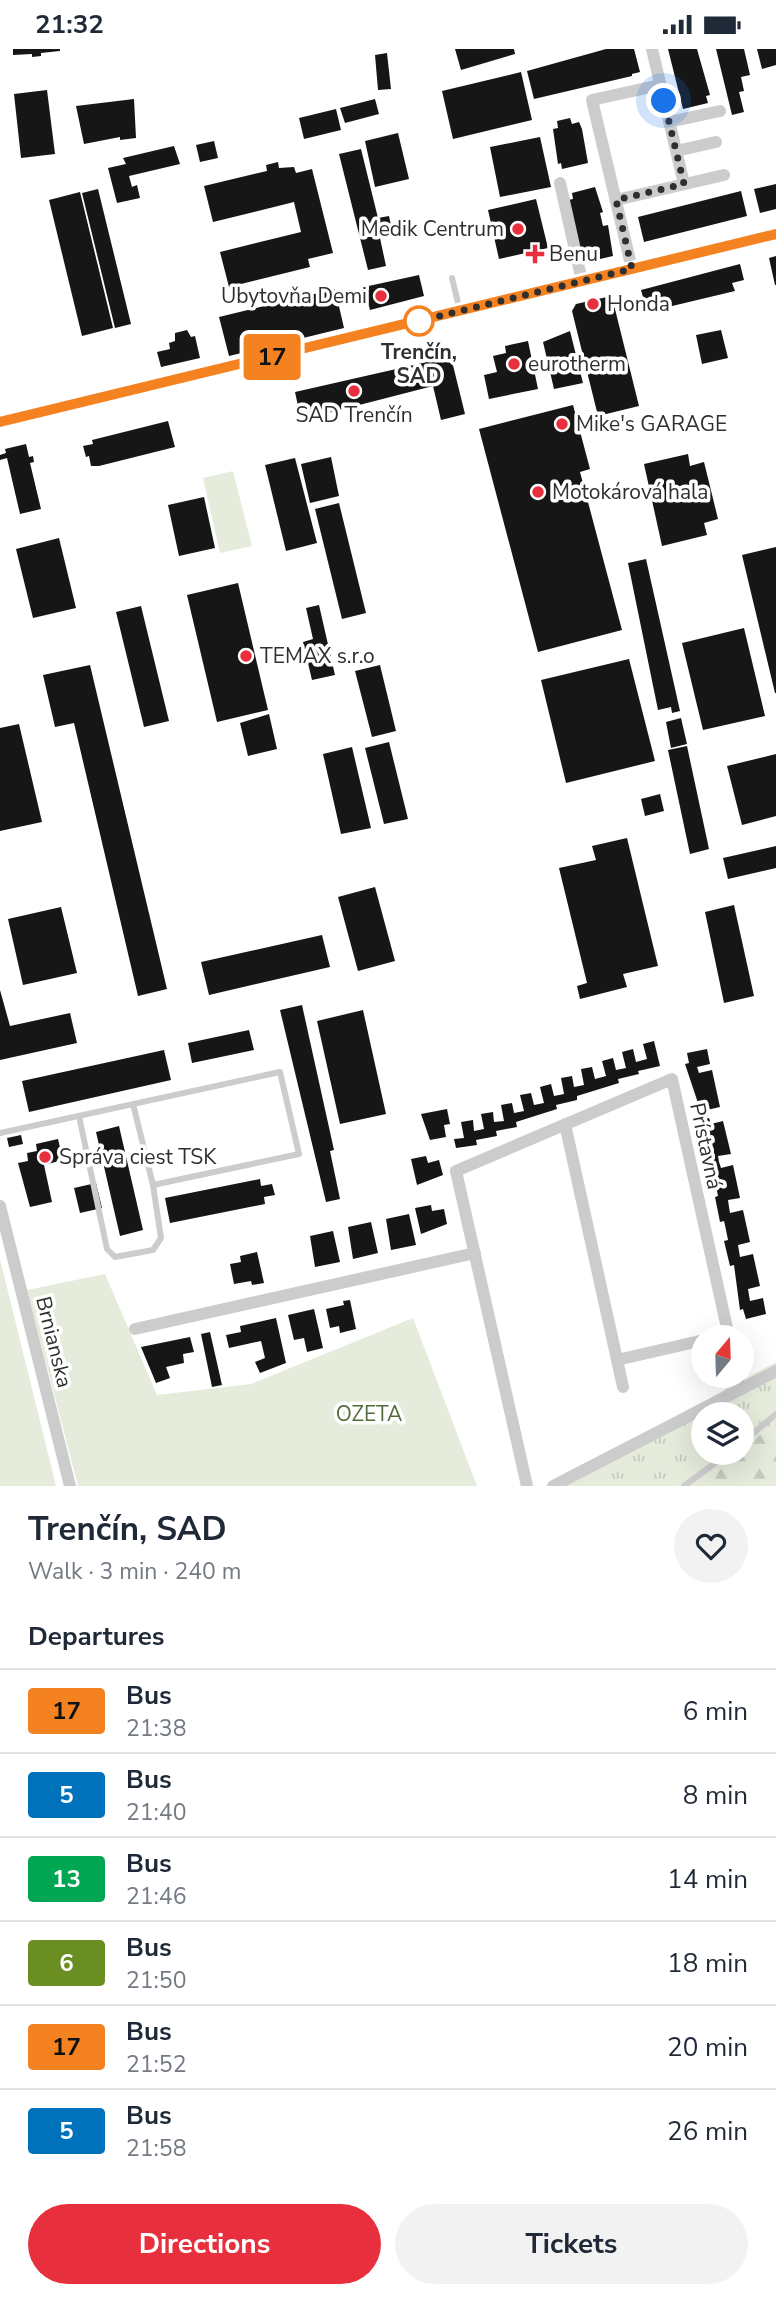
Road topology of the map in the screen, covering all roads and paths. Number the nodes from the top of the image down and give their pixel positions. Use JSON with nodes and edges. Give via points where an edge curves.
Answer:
{"nodes":[{"id":1,"x":652,"y":49,"type":"edge"},
{"id":2,"x":660,"y":85,"type":"junction"},
{"id":3,"x":720,"y":111,"type":"dead end"},
{"id":4,"x":669,"y":122,"type":"junction"},
{"id":5,"x":716,"y":142,"type":"dead end"},
{"id":6,"x":676,"y":151,"type":"junction"},
{"id":7,"x":724,"y":175,"type":"dead end"},
{"id":8,"x":560,"y":183,"type":"dead end"},
{"id":9,"x":684,"y":184,"type":"junction"},
{"id":10,"x":616,"y":200,"type":"junction"},
{"id":11,"x":776,"y":234,"type":"edge"},
{"id":12,"x":632,"y":269,"type":"junction"},
{"id":13,"x":452,"y":278,"type":"dead end"},
{"id":14,"x":582,"y":281,"type":"junction"},
{"id":15,"x":460,"y":311,"type":"junction"},
{"id":16,"x":0,"y":422,"type":"edge"},
{"id":17,"x":133,"y":1104,"type":"junction"},
{"id":18,"x":79,"y":1116,"type":"junction"},
{"id":19,"x":565,"y":1124,"type":"junction"},
{"id":20,"x":0,"y":1133,"type":"edge"},
{"id":21,"x":153,"y":1185,"type":"junction"},
{"id":22,"x":0,"y":1206,"type":"edge"},
{"id":23,"x":475,"y":1253,"type":"junction"},
{"id":24,"x":723,"y":1325,"type":"edge"},
{"id":25,"x":135,"y":1329,"type":"dead end"},
{"id":26,"x":691,"y":1343,"type":"edge"},
{"id":27,"x":617,"y":1360,"type":"junction"},
{"id":28,"x":776,"y":1371,"type":"edge"},
{"id":29,"x":623,"y":1387,"type":"dead end"},
{"id":30,"x":740,"y":1390,"type":"joint"},
{"id":31,"x":776,"y":1415,"type":"edge"},
{"id":32,"x":754,"y":1433,"type":"edge"},
{"id":33,"x":713,"y":1465,"type":"edge"},
{"id":34,"x":70,"y":1486,"type":"edge"},
{"id":35,"x":527,"y":1486,"type":"edge"},
{"id":36,"x":553,"y":1486,"type":"edge"},
{"id":37,"x":684,"y":1486,"type":"edge"}],
"edges":[{"from":1,"to":2,"type":"street"},
{"from":2,"to":4,"type":"street"},
{"from":2,"to":10,"type":"street","via":[[592,100]]},
{"from":3,"to":4,"type":"street"},
{"from":4,"to":6,"type":"street"},
{"from":5,"to":6,"type":"street"},
{"from":6,"to":9,"type":"street"},
{"from":7,"to":9,"type":"street"},
{"from":8,"to":14,"type":"street"},
{"from":9,"to":10,"type":"street"},
{"from":10,"to":12,"type":"street"},
{"from":11,"to":12,"type":"street"},
{"from":12,"to":14,"type":"street"},
{"from":13,"to":15,"type":"lane"},
{"from":14,"to":15,"type":"street"},
{"from":15,"to":16,"type":"street"},
{"from":17,"to":18,"type":"lane"},
{"from":17,"to":21,"type":"lane"},
{"from":17,"to":21,"type":"lane","via":[[279,1072],[299,1154]]},
{"from":18,"to":20,"type":"lane"},
{"from":18,"to":21,"type":"lane","via":[[107,1249],[115,1257],[153,1249],[161,1238]]},
{"from":19,"to":23,"type":"street","name":"Prístavná","via":[[456,1171]]},
{"from":19,"to":24,"type":"street","name":"Prístavná","via":[[672,1079]]},
{"from":19,"to":27,"type":"street"},
{"from":22,"to":34,"type":"street","name":"Brnianska"},
{"from":23,"to":25,"type":"street"},
{"from":23,"to":35,"type":"street","name":"Prístavná"},
{"from":26,"to":27,"type":"street"},
{"from":27,"to":29,"type":"street"},
{"from":28,"to":30,"type":"street"},
{"from":30,"to":36,"type":"street"},
{"from":31,"to":32,"type":"lane"},
{"from":33,"to":37,"type":"lane"}]}
